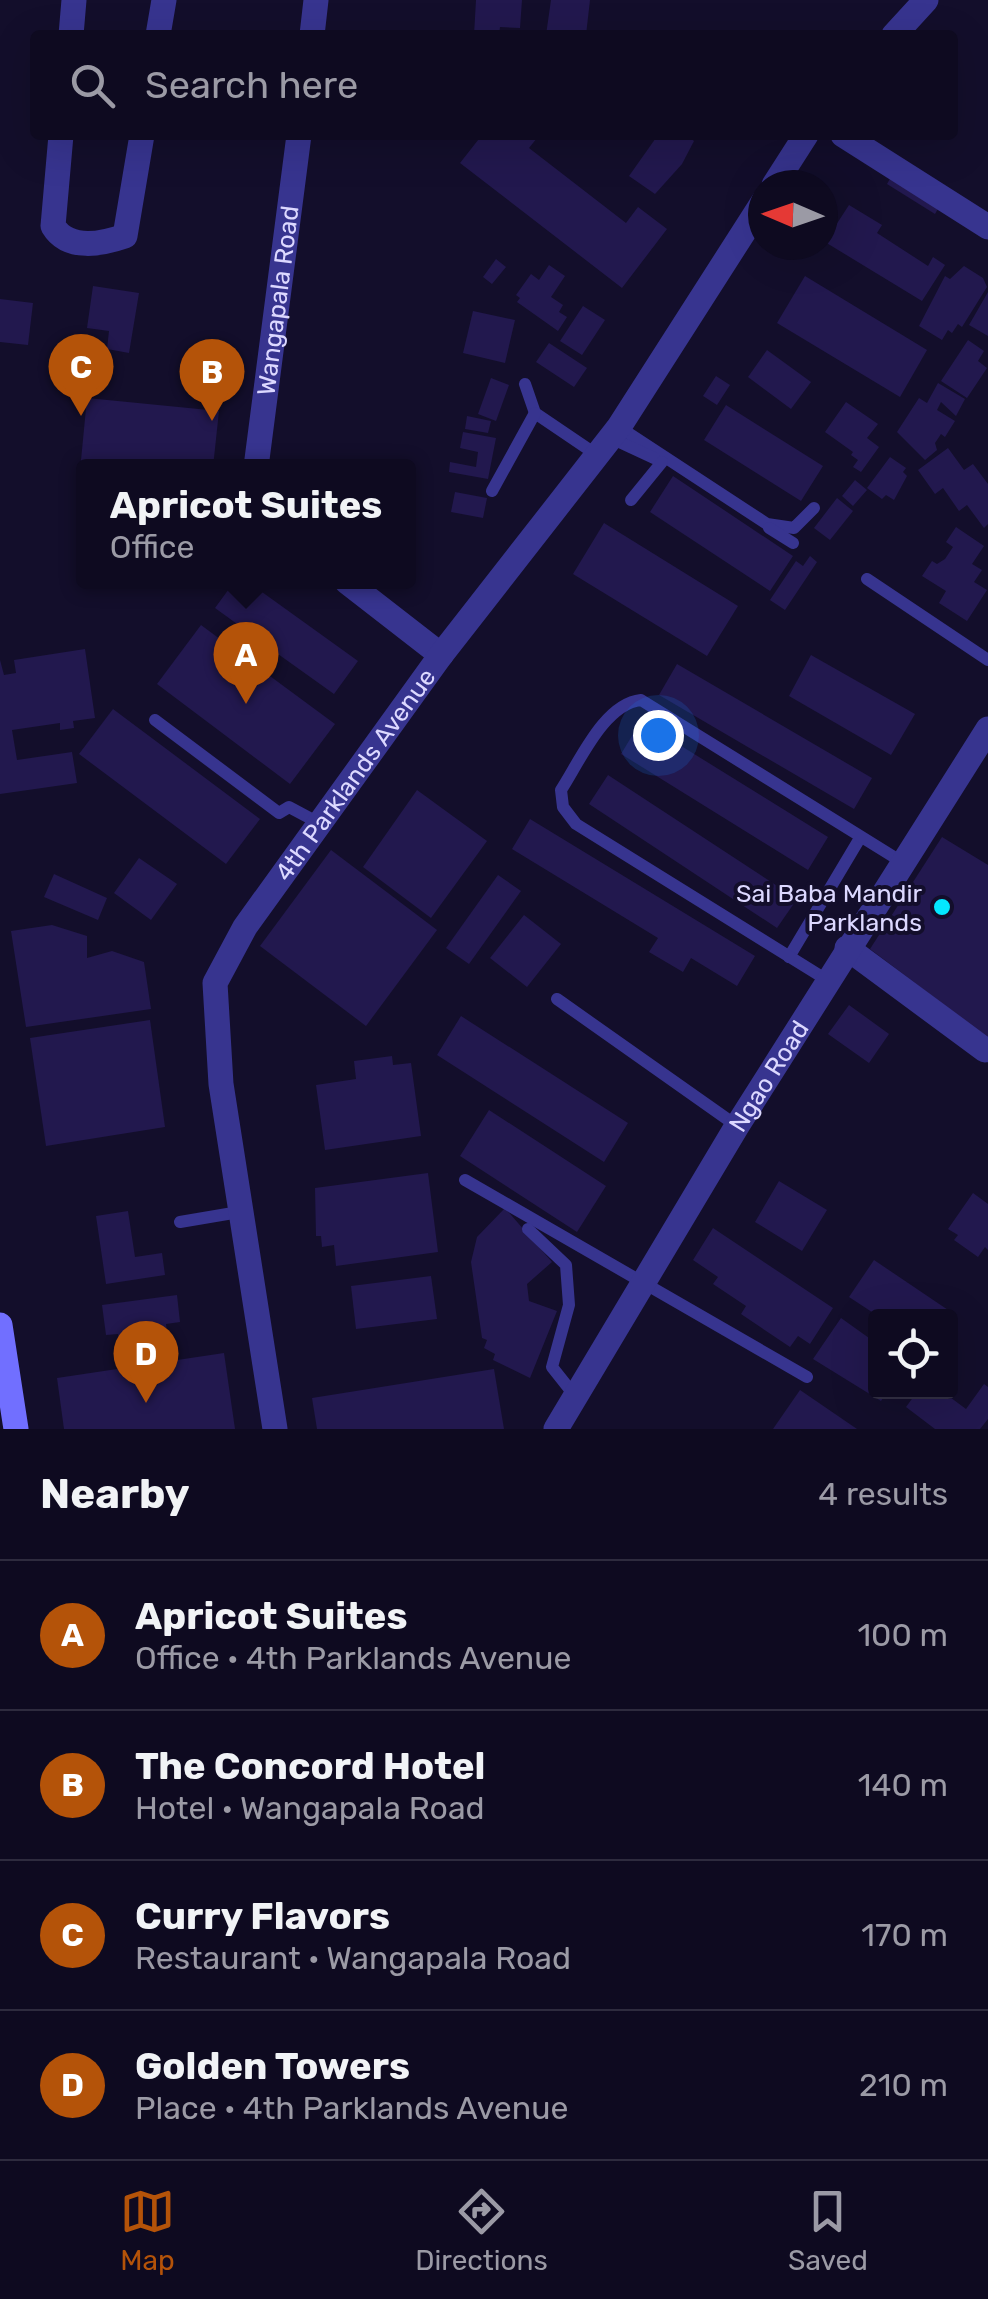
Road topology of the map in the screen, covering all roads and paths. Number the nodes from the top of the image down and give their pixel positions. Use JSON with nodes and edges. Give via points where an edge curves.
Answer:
{"nodes":[{"id":1,"x":74,"y":0,"type":"edge"},
{"id":2,"x":164,"y":0,"type":"edge"},
{"id":3,"x":316,"y":0,"type":"edge"},
{"id":4,"x":926,"y":0,"type":"edge"},
{"id":5,"x":71,"y":30,"type":"edge"},
{"id":6,"x":159,"y":30,"type":"edge"},
{"id":7,"x":313,"y":30,"type":"edge"},
{"id":8,"x":899,"y":30,"type":"edge"},
{"id":9,"x":61,"y":140,"type":"edge"},
{"id":10,"x":141,"y":140,"type":"edge"},
{"id":11,"x":298,"y":140,"type":"edge"},
{"id":12,"x":803,"y":140,"type":"edge"},
{"id":13,"x":850,"y":140,"type":"edge"},
{"id":14,"x":784,"y":170,"type":"edge"},
{"id":15,"x":748,"y":225,"type":"edge"},
{"id":16,"x":988,"y":227,"type":"edge"},
{"id":17,"x":525,"y":384,"type":"dead end"},
{"id":18,"x":535,"y":413,"type":"junction"},
{"id":19,"x":609,"y":440,"type":"junction"},
{"id":20,"x":257,"y":459,"type":"edge"},
{"id":21,"x":662,"y":462,"type":"junction"},
{"id":22,"x":492,"y":490,"type":"dead end"},
{"id":23,"x":631,"y":500,"type":"dead end"},
{"id":24,"x":814,"y":508,"type":"dead end"},
{"id":25,"x":793,"y":543,"type":"dead end"},
{"id":26,"x":867,"y":579,"type":"dead end"},
{"id":27,"x":356,"y":589,"type":"edge"},
{"id":28,"x":441,"y":654,"type":"junction"},
{"id":29,"x":988,"y":660,"type":"edge"},
{"id":30,"x":155,"y":720,"type":"dead end"},
{"id":31,"x":988,"y":728,"type":"edge"},
{"id":32,"x":319,"y":823,"type":"junction"},
{"id":33,"x":860,"y":838,"type":"junction"},
{"id":34,"x":902,"y":862,"type":"junction"},
{"id":35,"x":847,"y":948,"type":"junction"},
{"id":36,"x":789,"y":956,"type":"junction"},
{"id":37,"x":827,"y":980,"type":"junction"},
{"id":38,"x":556,"y":999,"type":"dead end"},
{"id":39,"x":985,"y":1050,"type":"dead end"},
{"id":40,"x":737,"y":1126,"type":"junction"},
{"id":41,"x":464,"y":1180,"type":"dead end"},
{"id":42,"x":239,"y":1212,"type":"junction"},
{"id":43,"x":180,"y":1222,"type":"dead end"},
{"id":44,"x":528,"y":1229,"type":"dead end"},
{"id":45,"x":643,"y":1282,"type":"junction"},
{"id":46,"x":0,"y":1326,"type":"edge"},
{"id":47,"x":807,"y":1377,"type":"dead end"},
{"id":48,"x":574,"y":1396,"type":"junction"},
{"id":49,"x":16,"y":1429,"type":"edge"},
{"id":50,"x":275,"y":1429,"type":"edge"},
{"id":51,"x":556,"y":1429,"type":"edge"}],
"edges":[{"from":1,"to":5,"type":"street"},
{"from":2,"to":6,"type":"street"},
{"from":3,"to":7,"type":"street"},
{"from":4,"to":8,"type":"street"},
{"from":9,"to":10,"type":"street","via":[[53,226],[68,240],[106,243],[125,236]]},
{"from":11,"to":20,"type":"street","name":"Wangapala Road"},
{"from":12,"to":14,"type":"street"},
{"from":13,"to":16,"type":"street"},
{"from":15,"to":19,"type":"street","name":"4th Parklands Avenue"},
{"from":17,"to":18,"type":"lane"},
{"from":18,"to":19,"type":"lane"},
{"from":18,"to":22,"type":"lane"},
{"from":19,"to":21,"type":"lane"},
{"from":19,"to":24,"type":"lane","via":[[767,524],[794,528]]},
{"from":19,"to":28,"type":"street","name":"4th Parklands Avenue"},
{"from":21,"to":23,"type":"lane"},
{"from":21,"to":25,"type":"lane"},
{"from":26,"to":29,"type":"lane"},
{"from":27,"to":28,"type":"street"},
{"from":28,"to":32,"type":"street","name":"4th Parklands Avenue"},
{"from":30,"to":32,"type":"lane","via":[[278,813],[289,807]]},
{"from":31,"to":34,"type":"street","name":"Ngao Road"},
{"from":32,"to":42,"type":"street","name":"4th Parklands Avenue","via":[[244,926],[216,983],[221,1084]]},
{"from":33,"to":34,"type":"lane"},
{"from":33,"to":36,"type":"lane"},
{"from":33,"to":36,"type":"lane","via":[[641,700],[614,712],[561,790],[563,808],[576,824]]},
{"from":34,"to":35,"type":"street","name":"Ngao Road"},
{"from":35,"to":37,"type":"street","name":"Ngao Road"},
{"from":35,"to":39,"type":"street"},
{"from":36,"to":37,"type":"lane"},
{"from":37,"to":40,"type":"street","name":"Ngao Road"},
{"from":38,"to":40,"type":"lane"},
{"from":40,"to":45,"type":"street","name":"Ngao Road"},
{"from":41,"to":45,"type":"lane"},
{"from":42,"to":43,"type":"lane"},
{"from":42,"to":50,"type":"street","name":"4th Parklands Avenue"},
{"from":44,"to":48,"type":"lane","via":[[566,1265],[569,1304],[552,1367]]},
{"from":45,"to":47,"type":"lane"},
{"from":45,"to":48,"type":"street","name":"Ngao Road"},
{"from":46,"to":49,"type":"street"},
{"from":48,"to":51,"type":"street","name":"Ngao Road"}]}
